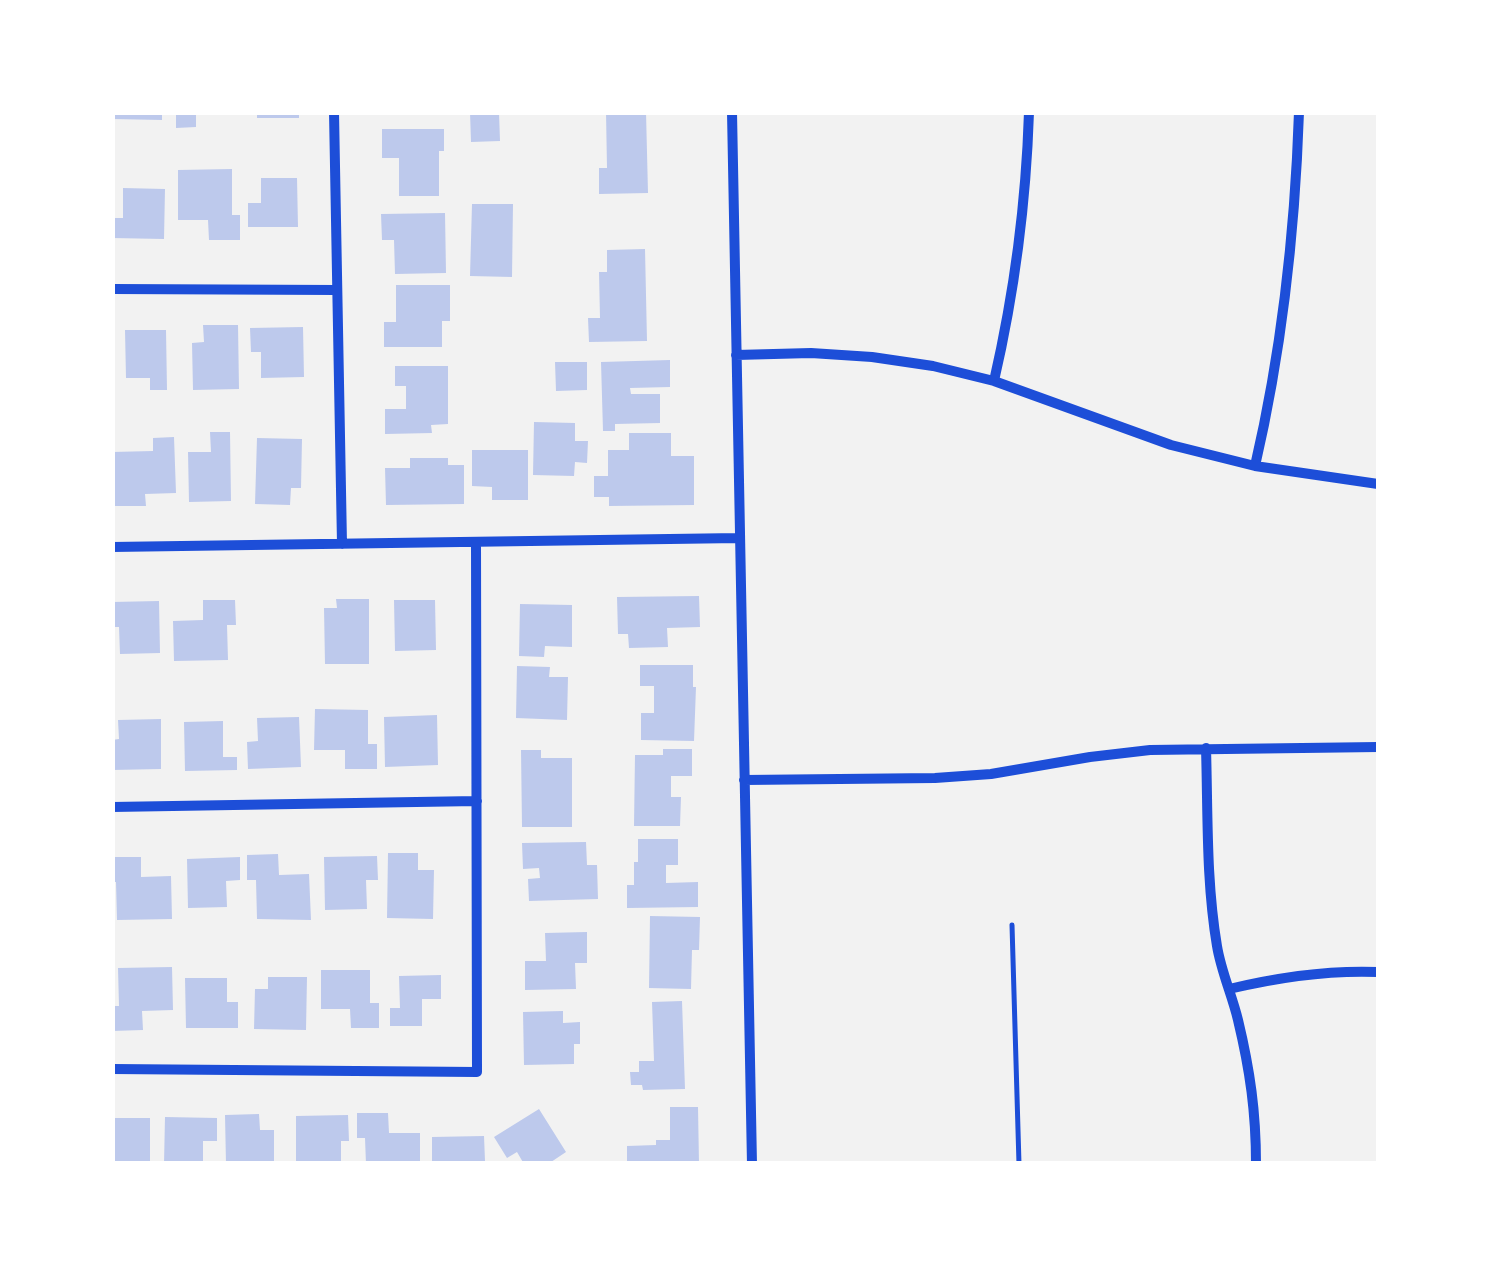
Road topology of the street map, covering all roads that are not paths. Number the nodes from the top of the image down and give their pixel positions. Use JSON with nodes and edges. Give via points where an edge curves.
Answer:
{"nodes":[{"id":1,"x":334,"y":112,"type":"edge"},
{"id":2,"x":732,"y":112,"type":"edge"},
{"id":3,"x":1030,"y":112,"type":"edge"},
{"id":4,"x":1298,"y":112,"type":"edge"},
{"id":5,"x":112,"y":289,"type":"edge"},
{"id":6,"x":338,"y":290,"type":"junction"},
{"id":7,"x":736,"y":355,"type":"junction"},
{"id":8,"x":994,"y":382,"type":"junction"},
{"id":9,"x":1255,"y":466,"type":"junction"},
{"id":10,"x":1378,"y":484,"type":"edge"},
{"id":11,"x":739,"y":538,"type":"junction"},
{"id":12,"x":476,"y":542,"type":"junction"},
{"id":13,"x":342,"y":544,"type":"junction"},
{"id":14,"x":112,"y":547,"type":"edge"},
{"id":15,"x":1378,"y":747,"type":"edge"},
{"id":16,"x":1206,"y":748,"type":"junction"},
{"id":17,"x":744,"y":780,"type":"junction"},
{"id":18,"x":477,"y":801,"type":"junction"},
{"id":19,"x":112,"y":806,"type":"edge"},
{"id":20,"x":1012,"y":925,"type":"dead end"},
{"id":21,"x":1378,"y":972,"type":"edge"},
{"id":22,"x":1229,"y":989,"type":"junction"},
{"id":23,"x":112,"y":1069,"type":"edge"},
{"id":24,"x":752,"y":1164,"type":"edge"},
{"id":25,"x":1020,"y":1164,"type":"edge"},
{"id":26,"x":1256,"y":1164,"type":"edge"}],
"edges":[{"from":1,"to":6,"type":"street"},
{"from":2,"to":7,"type":"street"},
{"from":3,"to":8,"type":"street","via":[[1017,265]]},
{"from":4,"to":9,"type":"street","via":[[1290,263]]},
{"from":5,"to":6,"type":"street"},
{"from":6,"to":13,"type":"street"},
{"from":7,"to":8,"type":"street","via":[[872,357]]},
{"from":7,"to":11,"type":"street"},
{"from":8,"to":9,"type":"street","via":[[1171,445]]},
{"from":9,"to":10,"type":"street"},
{"from":11,"to":12,"type":"street"},
{"from":11,"to":17,"type":"street"},
{"from":12,"to":13,"type":"street"},
{"from":12,"to":18,"type":"street"},
{"from":13,"to":14,"type":"street"},
{"from":15,"to":16,"type":"street"},
{"from":16,"to":17,"type":"street","via":[[935,778]]},
{"from":16,"to":22,"type":"street","via":[[1211,904]]},
{"from":17,"to":24,"type":"street"},
{"from":18,"to":19,"type":"street"},
{"from":18,"to":23,"type":"street","via":[[477,1072]]},
{"from":20,"to":25,"type":"lane"},
{"from":21,"to":22,"type":"street","via":[[1335,970]]},
{"from":22,"to":26,"type":"street","via":[[1256,1113]]}]}
